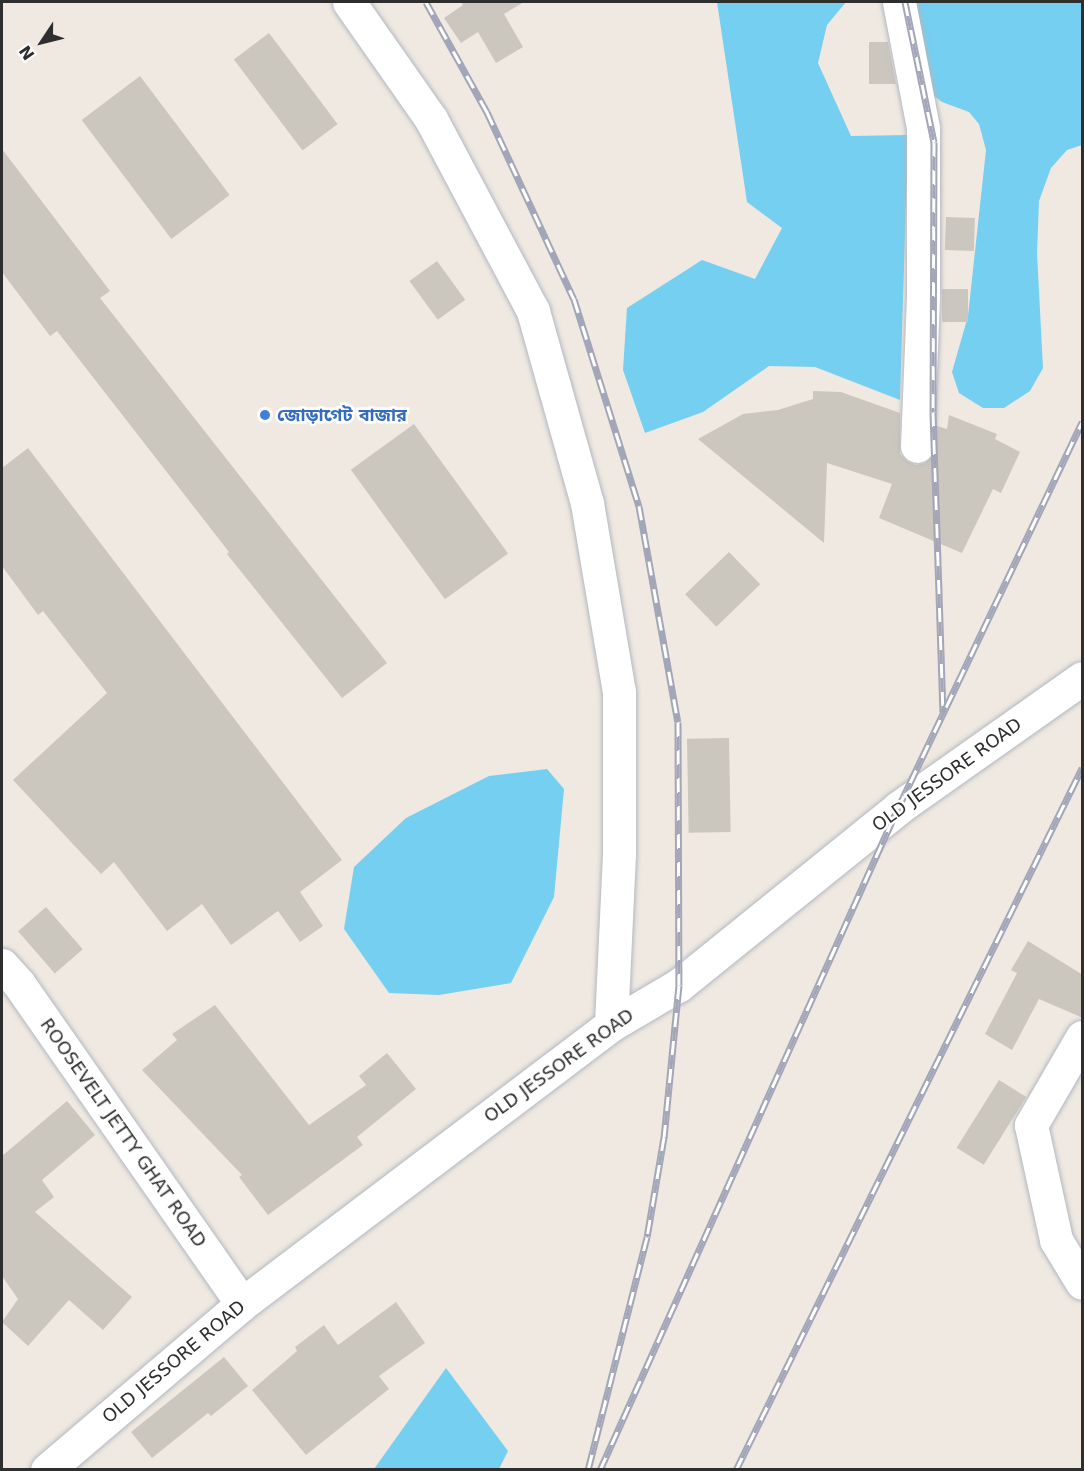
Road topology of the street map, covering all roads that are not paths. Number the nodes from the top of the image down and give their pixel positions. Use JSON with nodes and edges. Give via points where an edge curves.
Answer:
{"nodes":[{"id":1,"x":349,"y":2,"type":"edge"},
{"id":2,"x":899,"y":2,"type":"edge"},
{"id":3,"x":916,"y":446,"type":"dead end"},
{"id":4,"x":1083,"y":678,"type":"edge"},
{"id":5,"x":2,"y":964,"type":"edge"},
{"id":6,"x":611,"y":1025,"type":"junction"},
{"id":7,"x":1083,"y":1037,"type":"edge"},
{"id":8,"x":1083,"y":1283,"type":"edge"},
{"id":9,"x":242,"y":1304,"type":"junction"},
{"id":10,"x":47,"y":1470,"type":"edge"}],
"edges":[{"from":1,"to":6,"type":"street","via":[[431,119],[533,311],[587,503],[619,692],[619,854]]},
{"from":2,"to":3,"type":"street","via":[[923,128],[923,297]]},
{"from":4,"to":6,"type":"street","name":"OLD JESSORE ROAD","via":[[898,808],[679,985]]},
{"from":5,"to":9,"type":"street","name":"ROOSEVELT JETTY GHAT ROAD"},
{"from":6,"to":9,"type":"street","name":"OLD JESSORE ROAD"},
{"from":7,"to":8,"type":"street","via":[[1031,1125],[1056,1240]]},
{"from":9,"to":10,"type":"street","name":"OLD JESSORE ROAD"}]}
